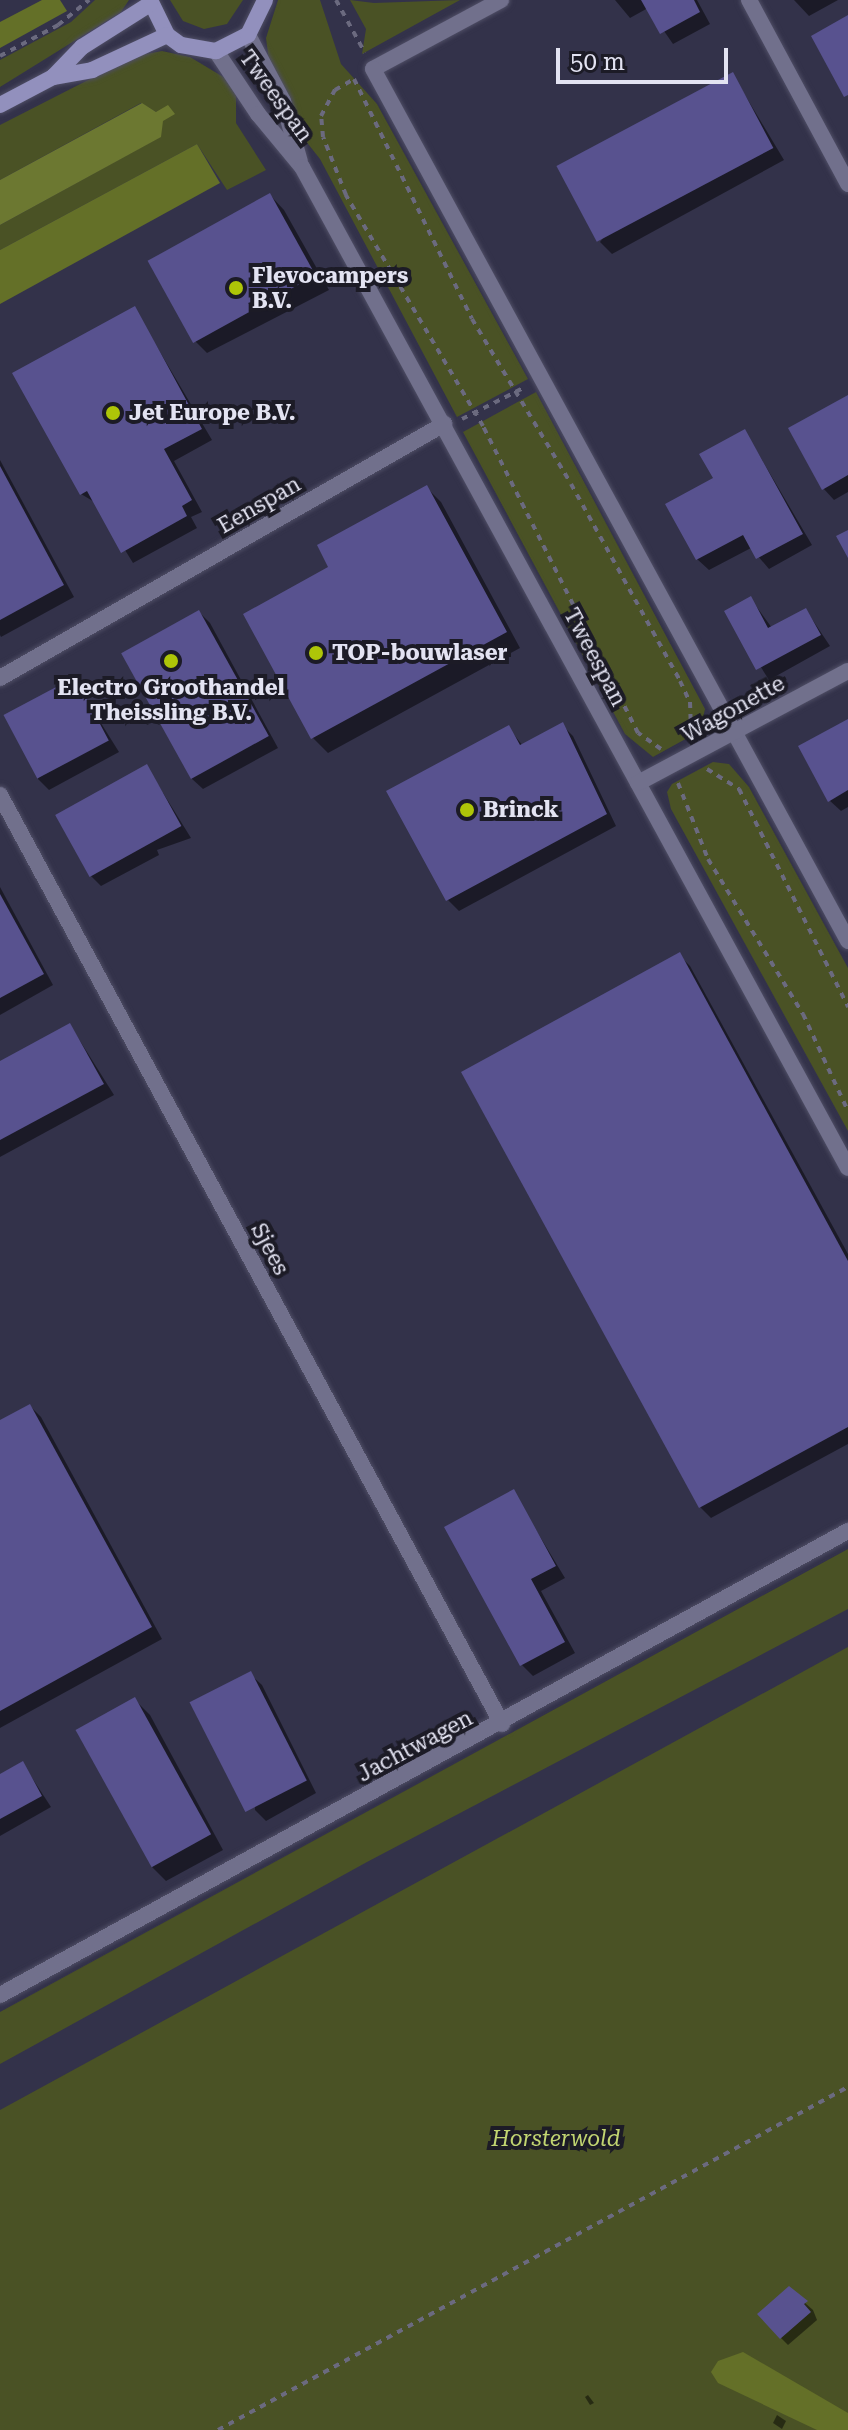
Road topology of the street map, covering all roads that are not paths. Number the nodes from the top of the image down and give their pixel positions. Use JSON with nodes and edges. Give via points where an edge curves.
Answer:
{"nodes":[{"id":1,"x":265,"y":0,"type":"edge"},
{"id":2,"x":501,"y":0,"type":"edge"},
{"id":3,"x":749,"y":0,"type":"edge"},
{"id":4,"x":150,"y":2,"type":"edge"},
{"id":5,"x":167,"y":35,"type":"junction"},
{"id":6,"x":248,"y":35,"type":"junction"},
{"id":7,"x":216,"y":51,"type":"junction"},
{"id":8,"x":53,"y":77,"type":"junction"},
{"id":9,"x":0,"y":105,"type":"edge"},
{"id":10,"x":302,"y":167,"type":"junction"},
{"id":11,"x":848,"y":184,"type":"edge"},
{"id":12,"x":444,"y":424,"type":"junction"},
{"id":13,"x":848,"y":671,"type":"edge"},
{"id":14,"x":0,"y":678,"type":"edge"},
{"id":15,"x":734,"y":735,"type":"junction"},
{"id":16,"x":638,"y":783,"type":"junction"},
{"id":17,"x":0,"y":795,"type":"edge"},
{"id":18,"x":848,"y":941,"type":"edge"},
{"id":19,"x":848,"y":1168,"type":"edge"},
{"id":20,"x":848,"y":1531,"type":"edge"},
{"id":21,"x":502,"y":1724,"type":"junction"},
{"id":22,"x":0,"y":1995,"type":"edge"}],
"edges":[{"from":1,"to":6,"type":"main road"},
{"from":2,"to":15,"type":"street","via":[[373,69]]},
{"from":3,"to":11,"type":"street"},
{"from":4,"to":5,"type":"main road"},
{"from":4,"to":8,"type":"main road","via":[[82,47]]},
{"from":5,"to":7,"type":"main road","via":[[198,51]]},
{"from":5,"to":8,"type":"main road","via":[[92,70]]},
{"from":6,"to":7,"type":"main road"},
{"from":6,"to":10,"type":"street","name":"Tweespan","via":[[283,101]]},
{"from":7,"to":10,"type":"street","name":"Tweespan"},
{"from":8,"to":9,"type":"main road"},
{"from":10,"to":12,"type":"street","name":"Tweespan"},
{"from":12,"to":14,"type":"street","name":"Eenspan"},
{"from":12,"to":16,"type":"street","name":"Tweespan"},
{"from":13,"to":15,"type":"street","name":"Wagonette"},
{"from":15,"to":16,"type":"street","name":"Wagonette"},
{"from":15,"to":18,"type":"street"},
{"from":16,"to":19,"type":"street","name":"Tweespan"},
{"from":17,"to":21,"type":"street","name":"Sjees"},
{"from":20,"to":21,"type":"street","name":"Jachtwagen"},
{"from":21,"to":22,"type":"street","name":"Jachtwagen"}]}
